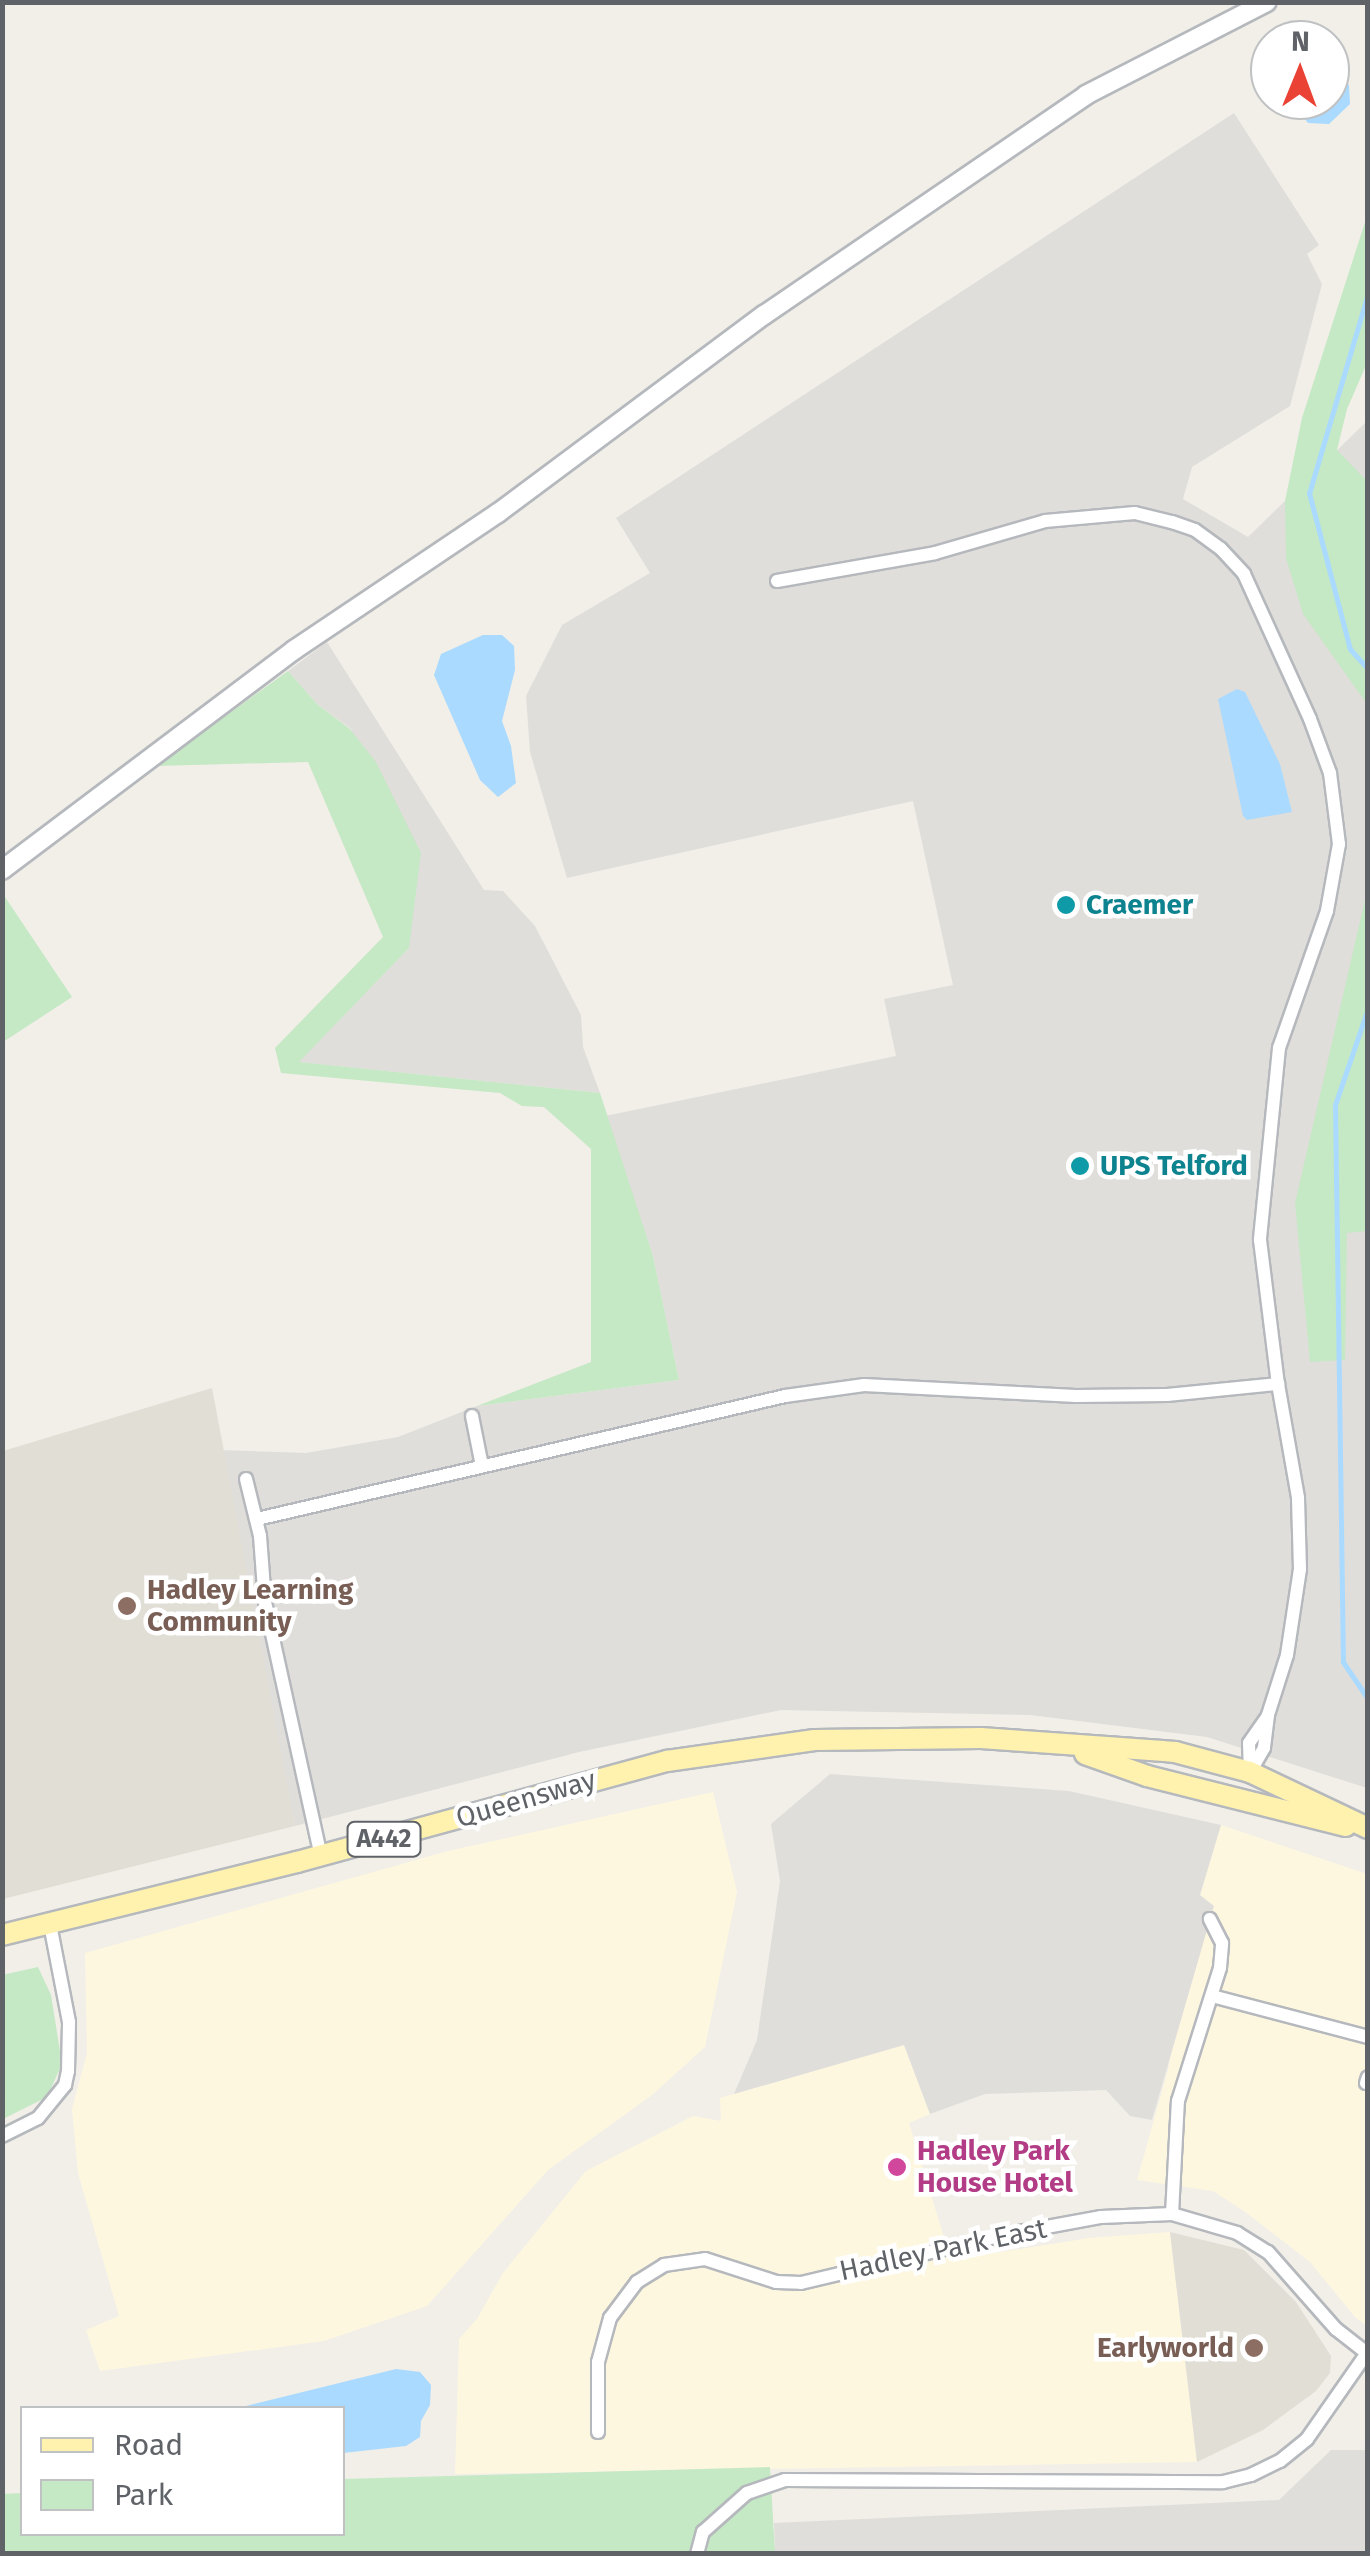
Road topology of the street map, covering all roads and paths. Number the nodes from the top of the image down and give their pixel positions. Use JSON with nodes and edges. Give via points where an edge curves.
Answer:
{"nodes":[{"id":1,"x":1267,"y":2,"type":"edge"},
{"id":2,"x":777,"y":581,"type":"dead end"},
{"id":3,"x":2,"y":870,"type":"edge"},
{"id":4,"x":1278,"y":1384,"type":"junction"},
{"id":5,"x":472,"y":1416,"type":"dead end"},
{"id":6,"x":482,"y":1466,"type":"junction"},
{"id":7,"x":246,"y":1478,"type":"dead end"},
{"id":8,"x":257,"y":1519,"type":"junction"},
{"id":9,"x":1060,"y":1744,"type":"junction"},
{"id":10,"x":1250,"y":1772,"type":"junction"},
{"id":11,"x":1241,"y":1800,"type":"junction"},
{"id":12,"x":1368,"y":1829,"type":"edge"},
{"id":13,"x":321,"y":1856,"type":"junction"},
{"id":14,"x":1210,"y":1919,"type":"dead end"},
{"id":15,"x":50,"y":1924,"type":"junction"},
{"id":16,"x":2,"y":1935,"type":"edge"},
{"id":17,"x":1212,"y":1996,"type":"junction"},
{"id":18,"x":1368,"y":2037,"type":"edge"},
{"id":19,"x":2,"y":2136,"type":"edge"},
{"id":20,"x":1172,"y":2214,"type":"junction"},
{"id":21,"x":1367,"y":2354,"type":"edge"},
{"id":22,"x":598,"y":2432,"type":"dead end"},
{"id":23,"x":697,"y":2554,"type":"edge"}],
"edges":[{"from":1,"to":3,"type":"street","via":[[1086,95],[764,314],[498,513],[294,650]]},
{"from":2,"to":4,"type":"street","via":[[935,554],[1046,520],[1108,512],[1195,530],[1244,574],[1330,772],[1339,844],[1327,911],[1280,1048],[1266,1155],[1260,1240]]},
{"from":4,"to":6,"type":"street","via":[[1076,1396],[864,1385],[785,1396]]},
{"from":4,"to":10,"type":"street","via":[[1298,1498],[1300,1569],[1287,1654],[1268,1715],[1249,1743]]},
{"from":5,"to":6,"type":"street"},
{"from":6,"to":8,"type":"street"},
{"from":7,"to":8,"type":"street"},
{"from":8,"to":13,"type":"street","via":[[265,1602]]},
{"from":9,"to":10,"type":"main road","name":"Queensway","number":"A442","via":[[1174,1752]]},
{"from":9,"to":11,"type":"main road","name":"Queensway","number":"A442"},
{"from":9,"to":13,"type":"main road","name":"Queensway","number":"A442","via":[[867,1737],[713,1752]]},
{"from":10,"to":11,"type":"main road"},
{"from":10,"to":12,"type":"main road","name":"Queensway","number":"A442"},
{"from":11,"to":12,"type":"main road","name":"Queensway","number":"A442"},
{"from":13,"to":15,"type":"main road","name":"Queensway","number":"A442"},
{"from":14,"to":17,"type":"street","via":[[1222,1943]]},
{"from":15,"to":16,"type":"main road","name":"Queensway","number":"A442"},
{"from":15,"to":19,"type":"street","via":[[69,2022],[68,2072],[38,2118]]},
{"from":17,"to":18,"type":"street"},
{"from":17,"to":20,"type":"street","via":[[1178,2102]]},
{"from":20,"to":21,"type":"street","name":"Hadley Park East","via":[[1237,2232],[1268,2252]]},
{"from":20,"to":22,"type":"street","name":"Hadley Park East","via":[[1101,2217],[1003,2234],[801,2283],[776,2282],[705,2259],[664,2264],[637,2282],[610,2318],[598,2362]]},
{"from":21,"to":23,"type":"street","via":[[1307,2439],[1252,2475],[1223,2482],[786,2480],[747,2493],[703,2532]]}]}
